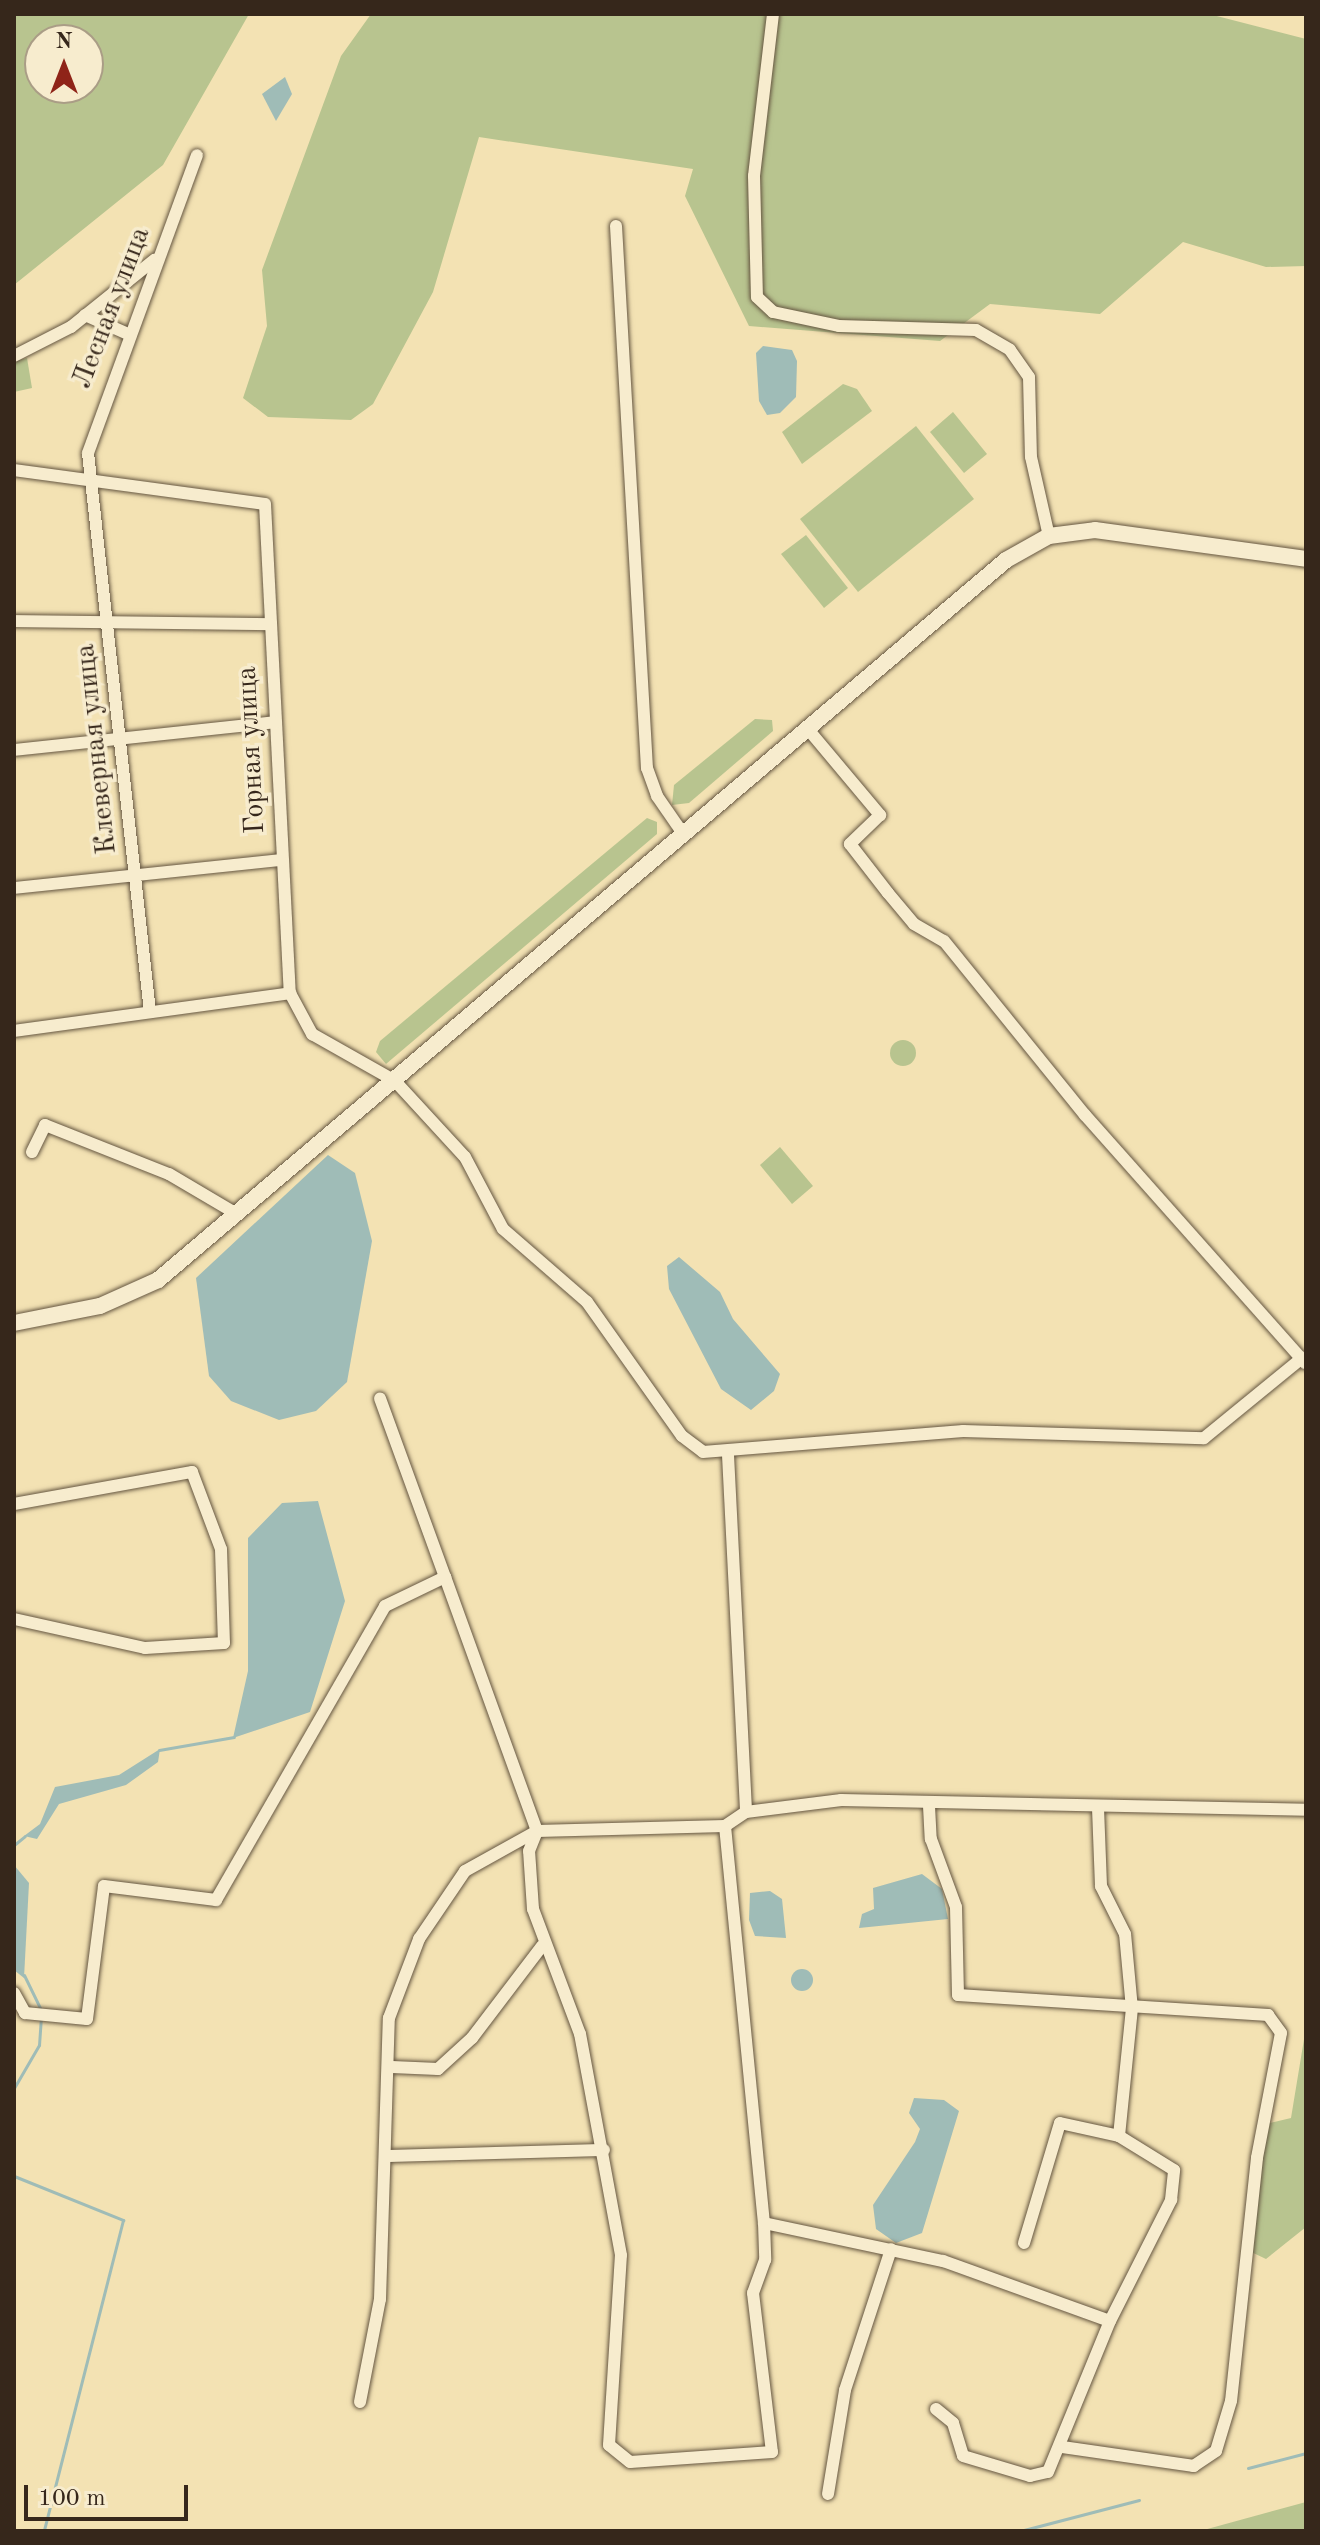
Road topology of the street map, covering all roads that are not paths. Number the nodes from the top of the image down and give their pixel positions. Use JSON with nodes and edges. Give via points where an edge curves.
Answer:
{"nodes":[{"id":1,"x":773,"y":14,"type":"edge"},
{"id":2,"x":197,"y":155,"type":"dead end"},
{"id":3,"x":616,"y":226,"type":"dead end"},
{"id":4,"x":157,"y":258,"type":"junction"},
{"id":5,"x":85,"y":315,"type":"junction"},
{"id":6,"x":128,"y":334,"type":"junction"},
{"id":7,"x":14,"y":356,"type":"edge"},
{"id":8,"x":14,"y":470,"type":"edge"},
{"id":9,"x":92,"y":480,"type":"junction"},
{"id":10,"x":1049,"y":536,"type":"junction"},
{"id":11,"x":1306,"y":559,"type":"edge"},
{"id":12,"x":14,"y":621,"type":"edge"},
{"id":13,"x":107,"y":622,"type":"junction"},
{"id":14,"x":270,"y":624,"type":"junction"},
{"id":15,"x":276,"y":722,"type":"junction"},
{"id":16,"x":807,"y":728,"type":"junction"},
{"id":17,"x":121,"y":738,"type":"junction"},
{"id":18,"x":14,"y":750,"type":"edge"},
{"id":19,"x":684,"y":835,"type":"junction"},
{"id":20,"x":281,"y":860,"type":"junction"},
{"id":21,"x":134,"y":874,"type":"junction"},
{"id":22,"x":14,"y":888,"type":"edge"},
{"id":23,"x":290,"y":993,"type":"junction"},
{"id":24,"x":150,"y":1012,"type":"junction"},
{"id":25,"x":14,"y":1031,"type":"edge"},
{"id":26,"x":395,"y":1081,"type":"junction"},
{"id":27,"x":32,"y":1152,"type":"dead end"},
{"id":28,"x":235,"y":1213,"type":"junction"},
{"id":29,"x":14,"y":1323,"type":"edge"},
{"id":30,"x":1304,"y":1361,"type":"edge"},
{"id":31,"x":380,"y":1398,"type":"dead end"},
{"id":32,"x":728,"y":1455,"type":"junction"},
{"id":33,"x":14,"y":1504,"type":"edge"},
{"id":34,"x":445,"y":1577,"type":"junction"},
{"id":35,"x":14,"y":1619,"type":"edge"},
{"id":36,"x":929,"y":1806,"type":"junction"},
{"id":37,"x":1098,"y":1807,"type":"junction"},
{"id":38,"x":1306,"y":1810,"type":"edge"},
{"id":39,"x":746,"y":1812,"type":"junction"},
{"id":40,"x":725,"y":1826,"type":"junction"},
{"id":41,"x":537,"y":1831,"type":"junction"},
{"id":42,"x":542,"y":1946,"type":"junction"},
{"id":43,"x":14,"y":1993,"type":"edge"},
{"id":44,"x":1132,"y":2009,"type":"junction"},
{"id":45,"x":392,"y":2067,"type":"junction"},
{"id":46,"x":1119,"y":2136,"type":"junction"},
{"id":47,"x":604,"y":2150,"type":"junction"},
{"id":48,"x":386,"y":2156,"type":"junction"},
{"id":49,"x":764,"y":2223,"type":"junction"},
{"id":50,"x":1024,"y":2243,"type":"dead end"},
{"id":51,"x":891,"y":2249,"type":"junction"},
{"id":52,"x":1110,"y":2321,"type":"junction"},
{"id":53,"x":360,"y":2402,"type":"dead end"},
{"id":54,"x":936,"y":2409,"type":"dead end"},
{"id":55,"x":1062,"y":2447,"type":"junction"},
{"id":56,"x":828,"y":2494,"type":"dead end"}],
"edges":[{"from":1,"to":10,"type":"street","via":[[754,176],[757,297],[773,312],[839,326],[976,330],[1010,350],[1029,377],[1031,457]]},
{"from":2,"to":4,"type":"street","name":"Лесная улица"},
{"from":3,"to":19,"type":"street","via":[[647,768],[657,796]]},
{"from":4,"to":5,"type":"street"},
{"from":4,"to":6,"type":"street","name":"Лесная улица"},
{"from":5,"to":6,"type":"street"},
{"from":5,"to":7,"type":"street"},
{"from":6,"to":9,"type":"street","name":"Лесная улица","via":[[90,433]]},
{"from":8,"to":9,"type":"street"},
{"from":9,"to":13,"type":"street","name":"Клеверная улица"},
{"from":9,"to":14,"type":"street","name":"Горная улица","via":[[265,504]]},
{"from":10,"to":11,"type":"street","via":[[1095,530]]},
{"from":10,"to":16,"type":"street","via":[[995,569]]},
{"from":12,"to":13,"type":"street"},
{"from":13,"to":14,"type":"street"},
{"from":13,"to":17,"type":"street","name":"Клеверная улица"},
{"from":14,"to":15,"type":"street","name":"Горная улица"},
{"from":15,"to":17,"type":"street"},
{"from":15,"to":20,"type":"street","name":"Горная улица"},
{"from":16,"to":19,"type":"street"},
{"from":16,"to":30,"type":"street","via":[[880,815],[850,844],[914,924],[944,941],[1085,1115]]},
{"from":17,"to":18,"type":"street"},
{"from":17,"to":21,"type":"street","name":"Клеверная улица"},
{"from":19,"to":26,"type":"street"},
{"from":20,"to":21,"type":"street"},
{"from":20,"to":23,"type":"street","name":"Горная улица"},
{"from":21,"to":22,"type":"street"},
{"from":21,"to":24,"type":"street","name":"Клеверная улица"},
{"from":23,"to":24,"type":"street"},
{"from":23,"to":26,"type":"street","via":[[312,1034]]},
{"from":24,"to":25,"type":"street"},
{"from":26,"to":28,"type":"street"},
{"from":26,"to":32,"type":"street","via":[[465,1157],[503,1229],[587,1302],[682,1436],[703,1452]]},
{"from":27,"to":28,"type":"street","via":[[45,1125],[169,1174]]},
{"from":28,"to":29,"type":"street","via":[[131,1296]]},
{"from":30,"to":32,"type":"street","via":[[1204,1438],[963,1431]]},
{"from":31,"to":34,"type":"street"},
{"from":32,"to":39,"type":"street"},
{"from":33,"to":35,"type":"street","via":[[192,1472],[221,1549],[224,1643],[145,1648]]},
{"from":34,"to":41,"type":"street"},
{"from":34,"to":43,"type":"street","via":[[385,1606],[216,1900],[104,1886],[87,2019],[25,2013]]},
{"from":36,"to":37,"type":"street"},
{"from":36,"to":39,"type":"street","via":[[841,1800]]},
{"from":36,"to":44,"type":"street","via":[[931,1839],[956,1907],[958,1995]]},
{"from":37,"to":38,"type":"street"},
{"from":37,"to":44,"type":"street","via":[[1101,1886],[1125,1934]]},
{"from":39,"to":40,"type":"street"},
{"from":40,"to":41,"type":"street"},
{"from":40,"to":49,"type":"street"},
{"from":41,"to":42,"type":"street","via":[[529,1851]]},
{"from":41,"to":45,"type":"street","via":[[465,1871],[419,1939],[389,2018]]},
{"from":42,"to":45,"type":"street","via":[[472,2038],[438,2069]]},
{"from":42,"to":47,"type":"street","via":[[554,1958],[580,2034]]},
{"from":44,"to":46,"type":"street"},
{"from":44,"to":55,"type":"street","via":[[1268,2015],[1281,2033],[1257,2158],[1231,2401],[1209,2462]]},
{"from":45,"to":48,"type":"street"},
{"from":46,"to":50,"type":"street","via":[[1060,2123]]},
{"from":46,"to":52,"type":"street","via":[[1174,2170],[1171,2200]]},
{"from":47,"to":48,"type":"street"},
{"from":47,"to":49,"type":"street","via":[[621,2255],[609,2445],[618,2460],[772,2452],[753,2293],[765,2260]]},
{"from":48,"to":53,"type":"street","via":[[380,2299]]},
{"from":49,"to":51,"type":"street"},
{"from":51,"to":52,"type":"street"},
{"from":51,"to":56,"type":"street","via":[[845,2390]]},
{"from":52,"to":55,"type":"street"},
{"from":54,"to":55,"type":"street","via":[[953,2423],[963,2456],[1010,2471],[1048,2472]]}]}
